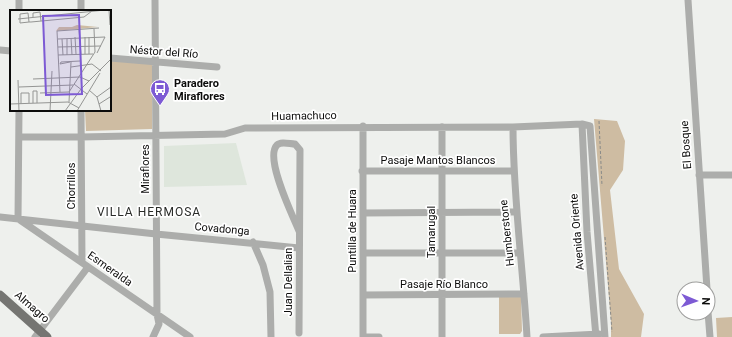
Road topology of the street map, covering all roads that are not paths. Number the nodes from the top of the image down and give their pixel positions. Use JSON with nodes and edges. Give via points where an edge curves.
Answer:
{"nodes":[{"id":1,"x":80,"y":0,"type":"edge"},
{"id":2,"x":155,"y":0,"type":"edge"},
{"id":3,"x":688,"y":0,"type":"edge"},
{"id":4,"x":81,"y":10,"type":"edge"},
{"id":5,"x":0,"y":50,"type":"edge"},
{"id":6,"x":10,"y":51,"type":"edge"},
{"id":7,"x":111,"y":58,"type":"edge"},
{"id":8,"x":156,"y":63,"type":"junction"},
{"id":9,"x":217,"y":67,"type":"dead end"},
{"id":10,"x":19,"y":111,"type":"edge"},
{"id":11,"x":81,"y":111,"type":"edge"},
{"id":12,"x":582,"y":124,"type":"junction"},
{"id":13,"x":363,"y":126,"type":"junction"},
{"id":14,"x":590,"y":126,"type":"joint"},
{"id":15,"x":442,"y":127,"type":"junction"},
{"id":16,"x":514,"y":127,"type":"junction"},
{"id":17,"x":155,"y":136,"type":"junction"},
{"id":18,"x":20,"y":137,"type":"junction"},
{"id":19,"x":81,"y":137,"type":"junction"},
{"id":20,"x":362,"y":171,"type":"junction"},
{"id":21,"x":442,"y":171,"type":"junction"},
{"id":22,"x":513,"y":171,"type":"junction"},
{"id":23,"x":699,"y":175,"type":"junction"},
{"id":24,"x":732,"y":175,"type":"edge"},
{"id":25,"x":442,"y":212,"type":"junction"},
{"id":26,"x":515,"y":212,"type":"junction"},
{"id":27,"x":363,"y":213,"type":"junction"},
{"id":28,"x":0,"y":217,"type":"edge"},
{"id":29,"x":18,"y":219,"type":"junction"},
{"id":30,"x":82,"y":226,"type":"junction"},
{"id":31,"x":299,"y":231,"type":"junction"},
{"id":32,"x":156,"y":234,"type":"junction"},
{"id":33,"x":253,"y":242,"type":"junction"},
{"id":34,"x":299,"y":248,"type":"junction"},
{"id":35,"x":363,"y":253,"type":"junction"},
{"id":36,"x":520,"y":253,"type":"junction"},
{"id":37,"x":442,"y":254,"type":"junction"},
{"id":38,"x":82,"y":262,"type":"junction"},
{"id":39,"x":88,"y":267,"type":"junction"},
{"id":40,"x":706,"y":281,"type":"edge"},
{"id":41,"x":524,"y":294,"type":"junction"},
{"id":42,"x":0,"y":295,"type":"edge"},
{"id":43,"x":363,"y":295,"type":"junction"},
{"id":44,"x":442,"y":296,"type":"junction"},
{"id":45,"x":157,"y":314,"type":"junction"},
{"id":46,"x":709,"y":321,"type":"edge"},
{"id":47,"x":299,"y":333,"type":"dead end"},
{"id":48,"x":41,"y":335,"type":"edge"},
{"id":49,"x":596,"y":335,"type":"edge"},
{"id":50,"x":608,"y":336,"type":"edge"},
{"id":51,"x":153,"y":337,"type":"edge"},
{"id":52,"x":190,"y":337,"type":"edge"},
{"id":53,"x":271,"y":337,"type":"edge"},
{"id":54,"x":363,"y":337,"type":"edge"},
{"id":55,"x":379,"y":337,"type":"edge"},
{"id":56,"x":442,"y":337,"type":"edge"},
{"id":57,"x":528,"y":337,"type":"edge"},
{"id":58,"x":544,"y":337,"type":"edge"},
{"id":59,"x":710,"y":337,"type":"edge"}],
"edges":[{"from":1,"to":4,"type":"street"},
{"from":2,"to":8,"type":"street","name":"Miraflores"},
{"from":3,"to":23,"type":"street","name":"El Bosque"},
{"from":5,"to":6,"type":"street"},
{"from":7,"to":8,"type":"street","name":"Néstor del Río"},
{"from":8,"to":9,"type":"street","name":"Néstor del Río"},
{"from":8,"to":17,"type":"street","name":"Miraflores"},
{"from":10,"to":18,"type":"street"},
{"from":11,"to":19,"type":"street","name":"Chorrillos"},
{"from":12,"to":14,"type":"street","name":"Huamachuco"},
{"from":12,"to":16,"type":"street","name":"Huamachuco"},
{"from":12,"to":49,"type":"street","name":"Avenida Oriente"},
{"from":13,"to":15,"type":"street","name":"Huamachuco"},
{"from":13,"to":17,"type":"street","name":"Huamachuco","via":[[245,128],[225,134]]},
{"from":13,"to":20,"type":"street","name":"Puntilla de Huara"},
{"from":14,"to":50,"type":"street","name":"Avenida Oriente"},
{"from":15,"to":16,"type":"street","name":"Huamachuco"},
{"from":15,"to":21,"type":"street","name":"Tamarugal"},
{"from":16,"to":22,"type":"street","name":"Humberstone"},
{"from":17,"to":19,"type":"street","name":"Huamachuco"},
{"from":17,"to":32,"type":"street","name":"Miraflores"},
{"from":18,"to":19,"type":"street","name":"Huamachuco"},
{"from":18,"to":29,"type":"street"},
{"from":19,"to":30,"type":"street","name":"Chorrillos"},
{"from":20,"to":21,"type":"street","name":"Pasaje Mantos Blancos"},
{"from":20,"to":27,"type":"street","name":"Puntilla de Huara"},
{"from":21,"to":22,"type":"street","name":"Pasaje Mantos Blancos"},
{"from":21,"to":25,"type":"street","name":"Tamarugal"},
{"from":22,"to":26,"type":"street","name":"Humberstone"},
{"from":23,"to":24,"type":"street"},
{"from":23,"to":40,"type":"street","name":"El Bosque"},
{"from":25,"to":26,"type":"street"},
{"from":25,"to":27,"type":"street"},
{"from":25,"to":37,"type":"street","name":"Tamarugal"},
{"from":26,"to":36,"type":"street","name":"Humberstone"},
{"from":27,"to":35,"type":"street","name":"Puntilla de Huara"},
{"from":28,"to":29,"type":"street","name":"Covadonga"},
{"from":29,"to":30,"type":"street","name":"Covadonga"},
{"from":29,"to":38,"type":"street","name":"Esmeralda"},
{"from":30,"to":32,"type":"street","name":"Covadonga"},
{"from":30,"to":38,"type":"street","name":"Chorrillos"},
{"from":31,"to":31,"type":"street","name":"Juan Dellalian","via":[[277,177],[275,151],[280,144],[295,144],[300,150]]},
{"from":31,"to":34,"type":"street","name":"Juan Dellalian"},
{"from":32,"to":33,"type":"street","name":"Covadonga"},
{"from":32,"to":45,"type":"street","name":"Miraflores"},
{"from":33,"to":34,"type":"street","name":"Covadonga"},
{"from":33,"to":53,"type":"street","via":[[263,265],[270,292]]},
{"from":34,"to":47,"type":"street","name":"Juan Dellalian"},
{"from":35,"to":37,"type":"street"},
{"from":35,"to":43,"type":"street","name":"Puntilla de Huara"},
{"from":36,"to":37,"type":"street"},
{"from":36,"to":41,"type":"street","name":"Humberstone"},
{"from":37,"to":44,"type":"street","name":"Tamarugal"},
{"from":38,"to":39,"type":"street","name":"Esmeralda"},
{"from":39,"to":45,"type":"street","name":"Esmeralda"},
{"from":39,"to":48,"type":"street"},
{"from":41,"to":44,"type":"street","name":"Pasaje Río Blanco"},
{"from":41,"to":57,"type":"street","name":"Humberstone"},
{"from":42,"to":48,"type":"main road","name":"Almagro"},
{"from":43,"to":44,"type":"street","name":"Pasaje Río Blanco"},
{"from":43,"to":54,"type":"street","name":"Puntilla de Huara"},
{"from":44,"to":56,"type":"street","name":"Tamarugal"},
{"from":45,"to":51,"type":"street","name":"Miraflores","via":[[160,324]]},
{"from":45,"to":52,"type":"street","name":"Esmeralda"},
{"from":46,"to":59,"type":"street"},
{"from":49,"to":50,"type":"street"},
{"from":49,"to":58,"type":"street"},
{"from":54,"to":55,"type":"street"}]}
